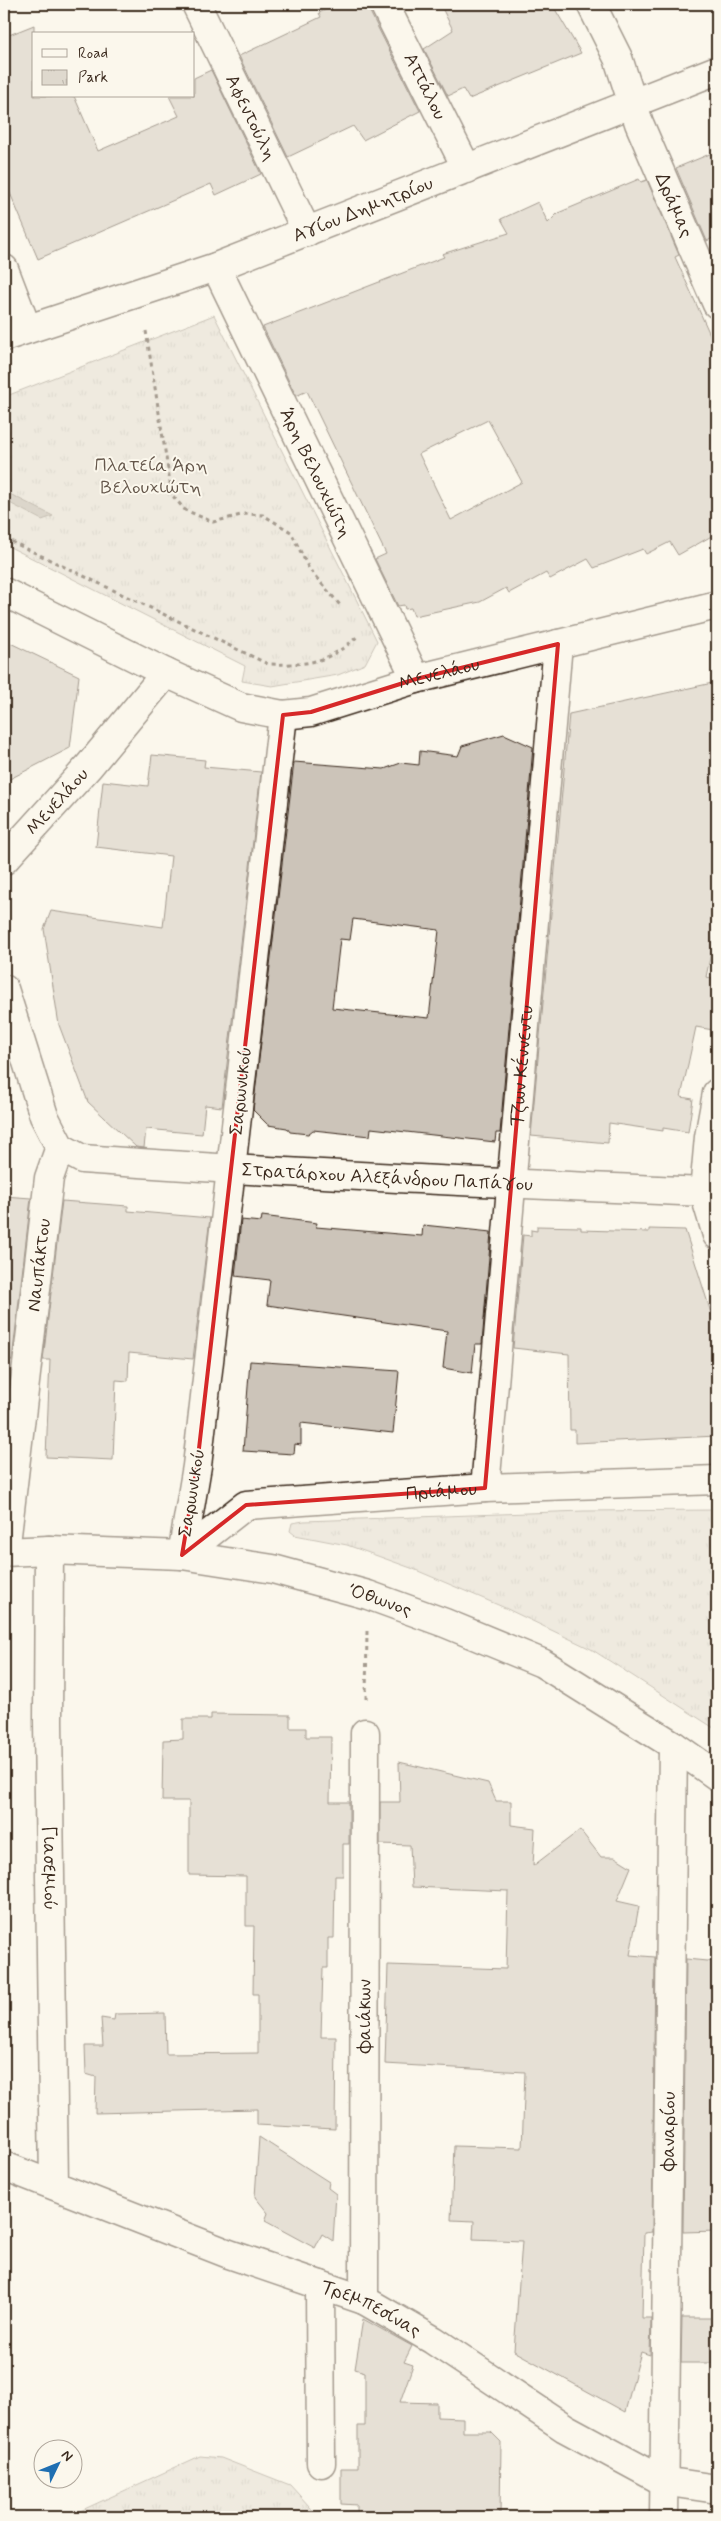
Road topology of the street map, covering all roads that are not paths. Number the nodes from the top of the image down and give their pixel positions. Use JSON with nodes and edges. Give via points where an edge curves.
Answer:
{"nodes":[{"id":1,"x":196,"y":4,"type":"edge"},
{"id":2,"x":384,"y":4,"type":"edge"},
{"id":3,"x":591,"y":4,"type":"edge"},
{"id":4,"x":717,"y":70,"type":"edge"},
{"id":5,"x":632,"y":104,"type":"junction"},
{"id":6,"x":467,"y":169,"type":"junction"},
{"id":7,"x":307,"y":232,"type":"junction"},
{"id":8,"x":216,"y":267,"type":"junction"},
{"id":9,"x":4,"y":269,"type":"edge"},
{"id":10,"x":717,"y":304,"type":"edge"},
{"id":11,"x":15,"y":333,"type":"edge"},
{"id":12,"x":4,"y":592,"type":"edge"},
{"id":13,"x":717,"y":605,"type":"edge"},
{"id":14,"x":558,"y":644,"type":"junction"},
{"id":15,"x":166,"y":673,"type":"junction"},
{"id":16,"x":416,"y":679,"type":"junction"},
{"id":17,"x":283,"y":715,"type":"junction"},
{"id":18,"x":4,"y":860,"type":"edge"},
{"id":19,"x":4,"y":989,"type":"edge"},
{"id":20,"x":717,"y":1093,"type":"edge"},
{"id":21,"x":60,"y":1147,"type":"junction"},
{"id":22,"x":232,"y":1170,"type":"junction"},
{"id":23,"x":513,"y":1184,"type":"junction"},
{"id":24,"x":710,"y":1191,"type":"edge"},
{"id":25,"x":717,"y":1235,"type":"edge"},
{"id":26,"x":717,"y":1480,"type":"edge"},
{"id":27,"x":485,"y":1488,"type":"junction"},
{"id":28,"x":49,"y":1550,"type":"junction"},
{"id":29,"x":4,"y":1552,"type":"edge"},
{"id":30,"x":182,"y":1555,"type":"junction"},
{"id":31,"x":365,"y":1732,"type":"road end"},
{"id":32,"x":673,"y":1745,"type":"junction"},
{"id":33,"x":717,"y":1776,"type":"edge"},
{"id":34,"x":4,"y":2166,"type":"edge"},
{"id":35,"x":54,"y":2185,"type":"junction"},
{"id":36,"x":320,"y":2285,"type":"junction"},
{"id":37,"x":364,"y":2300,"type":"junction"},
{"id":38,"x":321,"y":2463,"type":"dead end"},
{"id":39,"x":663,"y":2481,"type":"junction"},
{"id":40,"x":717,"y":2489,"type":"edge"},
{"id":41,"x":664,"y":2517,"type":"edge"}],
"edges":[{"from":1,"to":7,"type":"street","name":"Αφεντούλη"},
{"from":2,"to":6,"type":"street","name":"Αττάλου"},
{"from":3,"to":5,"type":"street","name":"Δράμας","via":[[618,58]]},
{"from":4,"to":5,"type":"street","name":"Αγίου Δημητρίου"},
{"from":5,"to":6,"type":"street","name":"Αγίου Δημητρίου"},
{"from":5,"to":10,"type":"street","name":"Δράμας"},
{"from":6,"to":7,"type":"street","name":"Αγίου Δημητρίου"},
{"from":7,"to":8,"type":"street","name":"Αγίου Δημητρίου"},
{"from":8,"to":11,"type":"street","name":"Αγίου Δημητρίου"},
{"from":8,"to":16,"type":"street","name":"Άρη Βελουχιώτη"},
{"from":9,"to":11,"type":"street"},
{"from":12,"to":15,"type":"street","name":"Μενελάου"},
{"from":13,"to":14,"type":"street","name":"Μενελάου"},
{"from":14,"to":16,"type":"street","name":"Μενελάου"},
{"from":14,"to":23,"type":"street","name":"Τζων Κέννεντυ"},
{"from":15,"to":17,"type":"street","name":"Μενελάου","via":[[241,707]]},
{"from":15,"to":18,"type":"street","name":"Μενελάου"},
{"from":16,"to":17,"type":"street","name":"Μενελάου","via":[[311,712]]},
{"from":17,"to":22,"type":"street","name":"Σαρωνικού"},
{"from":19,"to":21,"type":"street","via":[[44,1116]]},
{"from":20,"to":24,"type":"street","via":[[709,1136]]},
{"from":21,"to":22,"type":"street","name":"Στρατάρχου Αλεξάνδρου Παπάγου","via":[[82,1159]]},
{"from":21,"to":29,"type":"street","name":"Ναυπάκτου","via":[[49,1178]]},
{"from":22,"to":23,"type":"street","name":"Στρατάρχου Αλεξάνδρου Παπάγου"},
{"from":22,"to":30,"type":"street","name":"Σαρωνικού","via":[[197,1466]]},
{"from":23,"to":24,"type":"street","name":"Στρατάρχου Αλεξάνδρου Παπάγου"},
{"from":23,"to":27,"type":"street","name":"Τζων Κέννεντυ"},
{"from":24,"to":25,"type":"street"},
{"from":26,"to":27,"type":"street","name":"Πριάμου"},
{"from":27,"to":30,"type":"street","name":"Πριάμου","via":[[246,1505]]},
{"from":28,"to":29,"type":"street","name":"Όθωνος"},
{"from":28,"to":30,"type":"street","name":"Όθωνος"},
{"from":28,"to":35,"type":"street","name":"Γιασεμιού"},
{"from":30,"to":32,"type":"street","name":"Όθωνος","via":[[273,1569],[368,1595],[445,1623],[542,1664]]},
{"from":31,"to":37,"type":"street","name":"Φαιάκων"},
{"from":32,"to":33,"type":"street","name":"Όθωνος"},
{"from":32,"to":39,"type":"street","name":"Φαναρίου"},
{"from":34,"to":35,"type":"street","name":"Τρεμπεσίνας"},
{"from":35,"to":36,"type":"street","name":"Τρεμπεσίνας","via":[[229,2254]]},
{"from":36,"to":37,"type":"street","name":"Τρεμπεσίνας"},
{"from":36,"to":38,"type":"street"},
{"from":37,"to":39,"type":"street","name":"Τρεμπεσίνας","via":[[433,2340],[565,2428]]},
{"from":39,"to":40,"type":"street","name":"Τρεμπεσίνας"},
{"from":39,"to":41,"type":"street","name":"Φαναρίου"}]}
